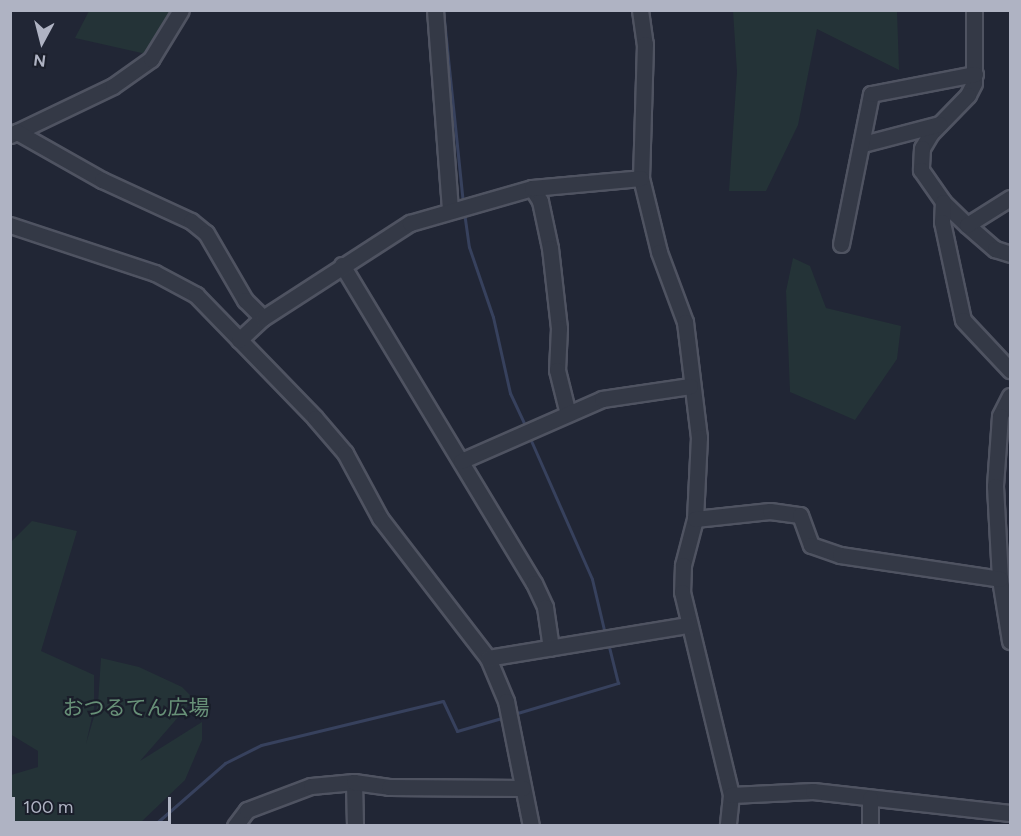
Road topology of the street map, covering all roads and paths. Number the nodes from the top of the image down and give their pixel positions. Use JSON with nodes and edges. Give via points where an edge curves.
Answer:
{"nodes":[{"id":1,"x":181,"y":10,"type":"edge"},
{"id":2,"x":435,"y":10,"type":"edge"},
{"id":3,"x":640,"y":10,"type":"edge"},
{"id":4,"x":974,"y":10,"type":"edge"},
{"id":5,"x":975,"y":74,"type":"junction"},
{"id":6,"x":939,"y":124,"type":"junction"},
{"id":7,"x":14,"y":134,"type":"edge"},
{"id":8,"x":863,"y":144,"type":"junction"},
{"id":9,"x":641,"y":178,"type":"junction"},
{"id":10,"x":532,"y":188,"type":"junction"},
{"id":11,"x":1011,"y":198,"type":"edge"},
{"id":12,"x":943,"y":202,"type":"junction"},
{"id":13,"x":450,"y":208,"type":"junction"},
{"id":14,"x":10,"y":225,"type":"edge"},
{"id":15,"x":967,"y":225,"type":"junction"},
{"id":16,"x":841,"y":244,"type":"dead end"},
{"id":17,"x":1011,"y":254,"type":"edge"},
{"id":18,"x":342,"y":265,"type":"junction"},
{"id":19,"x":263,"y":318,"type":"junction"},
{"id":20,"x":239,"y":340,"type":"junction"},
{"id":21,"x":1011,"y":370,"type":"edge"},
{"id":22,"x":690,"y":386,"type":"junction"},
{"id":23,"x":1011,"y":396,"type":"edge"},
{"id":24,"x":567,"y":410,"type":"junction"},
{"id":25,"x":460,"y":461,"type":"junction"},
{"id":26,"x":695,"y":519,"type":"junction"},
{"id":27,"x":1000,"y":579,"type":"junction"},
{"id":28,"x":688,"y":625,"type":"junction"},
{"id":29,"x":1010,"y":632,"type":"edge"},
{"id":30,"x":551,"y":648,"type":"junction"},
{"id":31,"x":488,"y":658,"type":"junction"},
{"id":32,"x":354,"y":782,"type":"junction"},
{"id":33,"x":523,"y":788,"type":"junction"},
{"id":34,"x":731,"y":795,"type":"junction"},
{"id":35,"x":870,"y":798,"type":"junction"},
{"id":36,"x":1010,"y":813,"type":"edge"},
{"id":37,"x":236,"y":825,"type":"edge"},
{"id":38,"x":355,"y":825,"type":"edge"},
{"id":39,"x":531,"y":825,"type":"edge"},
{"id":40,"x":728,"y":825,"type":"edge"},
{"id":41,"x":870,"y":825,"type":"edge"},
{"id":42,"x":1008,"y":825,"type":"edge"}],
"edges":[{"from":1,"to":7,"type":"street","via":[[152,59],[113,86]]},
{"from":2,"to":13,"type":"street"},
{"from":3,"to":9,"type":"street","via":[[645,44]]},
{"from":4,"to":5,"type":"street"},
{"from":5,"to":6,"type":"street","via":[[968,95]]},
{"from":5,"to":8,"type":"street","via":[[871,94]]},
{"from":6,"to":8,"type":"street"},
{"from":6,"to":12,"type":"street","via":[[922,148],[921,170]]},
{"from":7,"to":19,"type":"street","via":[[191,221],[206,233],[245,300]]},
{"from":8,"to":16,"type":"street"},
{"from":9,"to":10,"type":"street"},
{"from":9,"to":22,"type":"street","via":[[659,252],[685,322]]},
{"from":10,"to":13,"type":"street"},
{"from":10,"to":24,"type":"street","via":[[540,201],[550,248],[559,328],[557,370]]},
{"from":11,"to":15,"type":"street"},
{"from":12,"to":15,"type":"street"},
{"from":12,"to":21,"type":"street","via":[[942,222],[963,320]]},
{"from":13,"to":18,"type":"street","via":[[410,223]]},
{"from":14,"to":20,"type":"street","via":[[155,273],[196,295]]},
{"from":15,"to":17,"type":"street","via":[[995,249]]},
{"from":18,"to":19,"type":"street"},
{"from":18,"to":25,"type":"street"},
{"from":19,"to":20,"type":"street"},
{"from":20,"to":31,"type":"street","via":[[345,453],[380,518]]},
{"from":22,"to":24,"type":"street","via":[[602,399]]},
{"from":22,"to":26,"type":"street","via":[[699,437]]},
{"from":23,"to":27,"type":"street","via":[[1000,416],[997,435]]},
{"from":24,"to":25,"type":"street"},
{"from":25,"to":30,"type":"street","via":[[534,583],[545,607]]},
{"from":26,"to":27,"type":"street","via":[[770,511],[800,515],[811,545],[840,555]]},
{"from":26,"to":28,"type":"street","via":[[683,566]]},
{"from":27,"to":29,"type":"street"},
{"from":28,"to":30,"type":"street"},
{"from":28,"to":34,"type":"street"},
{"from":30,"to":31,"type":"street"},
{"from":31,"to":33,"type":"street","via":[[507,701]]},
{"from":32,"to":33,"type":"street"},
{"from":32,"to":37,"type":"street","via":[[311,786],[247,810]]},
{"from":32,"to":38,"type":"street"},
{"from":33,"to":39,"type":"street"},
{"from":34,"to":35,"type":"street","via":[[813,791]]},
{"from":34,"to":40,"type":"street"},
{"from":35,"to":36,"type":"street"},
{"from":35,"to":41,"type":"street"},
{"from":36,"to":42,"type":"street"}]}
